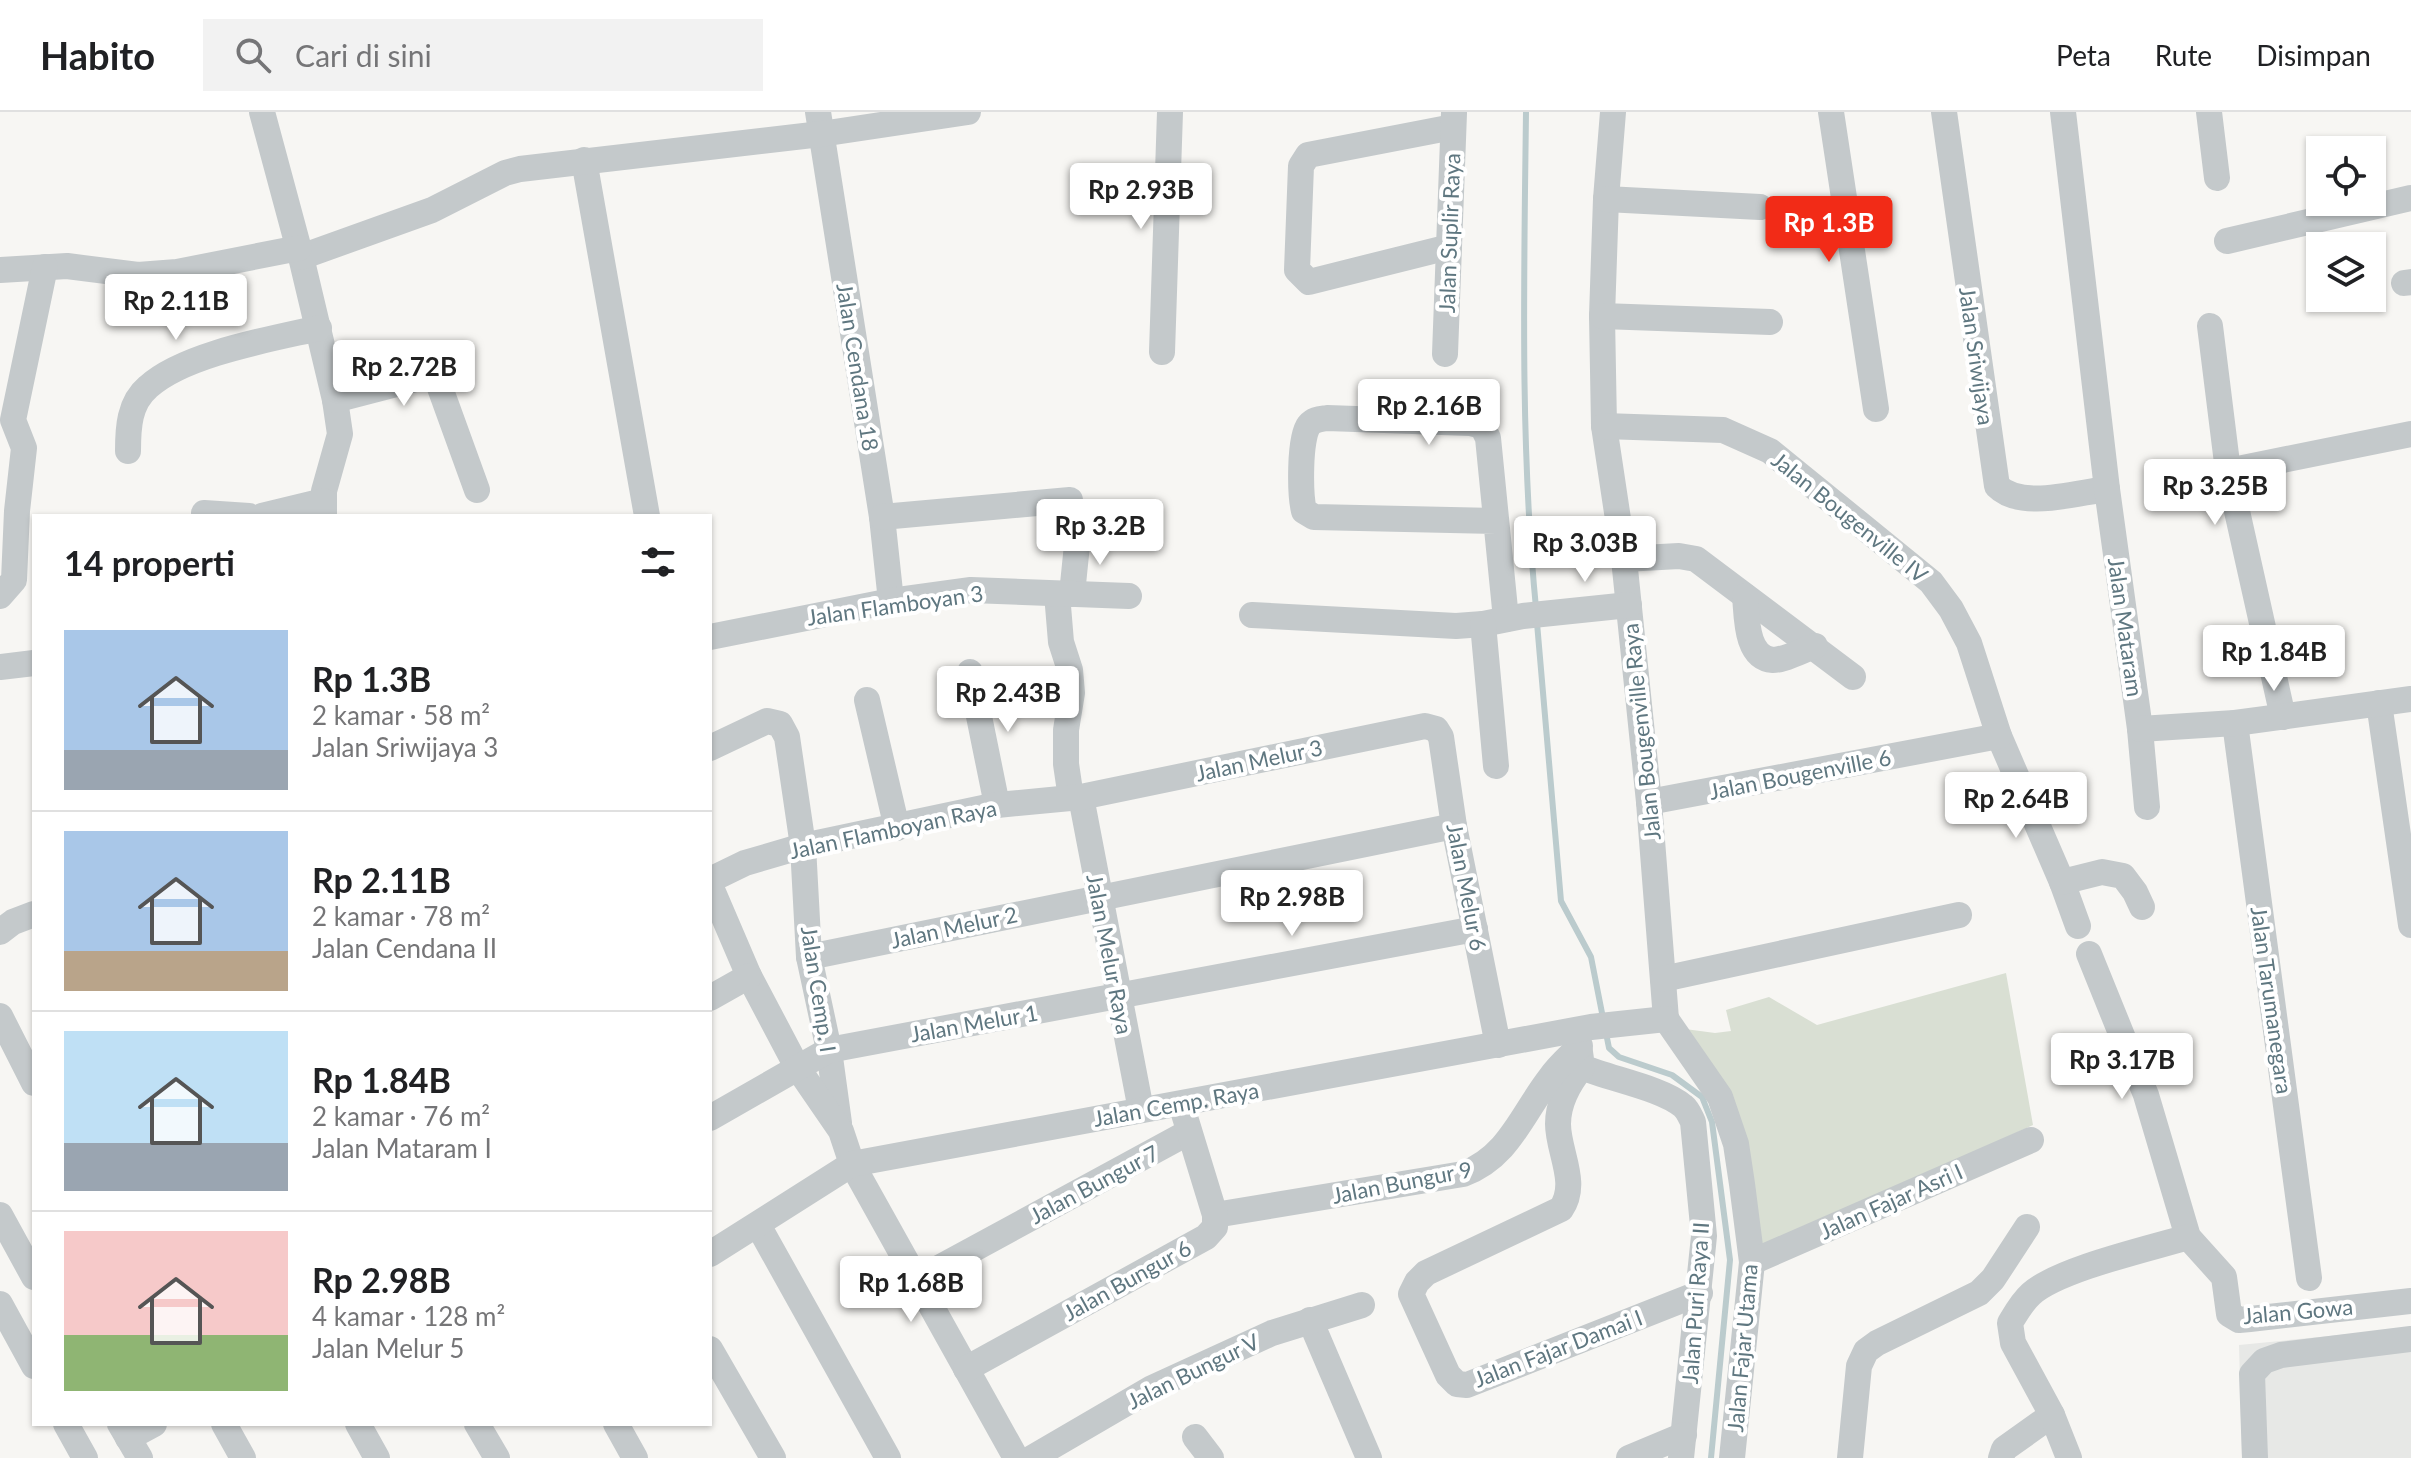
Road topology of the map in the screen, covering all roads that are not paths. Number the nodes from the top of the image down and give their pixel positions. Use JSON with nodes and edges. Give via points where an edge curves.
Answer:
{"nodes":[{"id":1,"x":262,"y":112,"type":"edge"},
{"id":2,"x":968,"y":112,"type":"edge"},
{"id":3,"x":1170,"y":112,"type":"edge"},
{"id":4,"x":1613,"y":112,"type":"edge"},
{"id":5,"x":1831,"y":112,"type":"edge"},
{"id":6,"x":1944,"y":112,"type":"edge"},
{"id":7,"x":2063,"y":112,"type":"edge"},
{"id":8,"x":2209,"y":112,"type":"edge"},
{"id":9,"x":1453,"y":120,"type":"edge"},
{"id":10,"x":819,"y":123,"type":"edge"},
{"id":11,"x":584,"y":160,"type":"junction"},
{"id":12,"x":2217,"y":178,"type":"dead end"},
{"id":13,"x":2411,"y":198,"type":"edge"},
{"id":14,"x":1606,"y":199,"type":"junction"},
{"id":15,"x":1760,"y":207,"type":"dead end"},
{"id":16,"x":2227,"y":241,"type":"dead end"},
{"id":17,"x":1449,"y":247,"type":"junction"},
{"id":18,"x":300,"y":252,"type":"junction"},
{"id":19,"x":45,"y":267,"type":"junction"},
{"id":20,"x":0,"y":270,"type":"edge"},
{"id":21,"x":1602,"y":316,"type":"junction"},
{"id":22,"x":1770,"y":322,"type":"dead end"},
{"id":23,"x":2210,"y":326,"type":"dead end"},
{"id":24,"x":319,"y":328,"type":"junction"},
{"id":25,"x":1162,"y":352,"type":"dead end"},
{"id":26,"x":1445,"y":354,"type":"dead end"},
{"id":27,"x":335,"y":400,"type":"junction"},
{"id":28,"x":1876,"y":409,"type":"dead end"},
{"id":29,"x":1604,"y":426,"type":"junction"},
{"id":30,"x":2411,"y":434,"type":"edge"},
{"id":31,"x":128,"y":451,"type":"dead end"},
{"id":32,"x":2228,"y":471,"type":"junction"},
{"id":33,"x":2107,"y":489,"type":"junction"},
{"id":34,"x":477,"y":490,"type":"dead end"},
{"id":35,"x":1070,"y":500,"type":"dead end"},
{"id":36,"x":324,"y":508,"type":"edge"},
{"id":37,"x":204,"y":513,"type":"dead end"},
{"id":38,"x":219,"y":514,"type":"edge"},
{"id":39,"x":278,"y":514,"type":"edge"},
{"id":40,"x":647,"y":514,"type":"edge"},
{"id":41,"x":882,"y":517,"type":"junction"},
{"id":42,"x":1496,"y":521,"type":"junction"},
{"id":43,"x":1078,"y":535,"type":"dead end"},
{"id":44,"x":1624,"y":559,"type":"junction"},
{"id":45,"x":12,"y":584,"type":"edge"},
{"id":46,"x":1065,"y":594,"type":"junction"},
{"id":47,"x":1129,"y":596,"type":"dead end"},
{"id":48,"x":1745,"y":596,"type":"junction"},
{"id":49,"x":891,"y":601,"type":"junction"},
{"id":50,"x":1629,"y":605,"type":"junction"},
{"id":51,"x":1252,"y":615,"type":"dead end"},
{"id":52,"x":1515,"y":618,"type":"junction"},
{"id":53,"x":712,"y":637,"type":"edge"},
{"id":54,"x":1815,"y":646,"type":"junction"},
{"id":55,"x":32,"y":663,"type":"edge"},
{"id":56,"x":0,"y":667,"type":"edge"},
{"id":57,"x":970,"y":672,"type":"dead end"},
{"id":58,"x":1853,"y":677,"type":"dead end"},
{"id":59,"x":2411,"y":699,"type":"edge"},
{"id":60,"x":867,"y":700,"type":"dead end"},
{"id":61,"x":2379,"y":703,"type":"junction"},
{"id":62,"x":2283,"y":717,"type":"junction"},
{"id":63,"x":2235,"y":723,"type":"junction"},
{"id":64,"x":1436,"y":729,"type":"joint"},
{"id":65,"x":2140,"y":729,"type":"junction"},
{"id":66,"x":1999,"y":736,"type":"junction"},
{"id":67,"x":712,"y":747,"type":"edge"},
{"id":68,"x":1496,"y":766,"type":"dead end"},
{"id":69,"x":1076,"y":798,"type":"junction"},
{"id":70,"x":1649,"y":802,"type":"junction"},
{"id":71,"x":997,"y":805,"type":"junction"},
{"id":72,"x":2147,"y":807,"type":"dead end"},
{"id":73,"x":1454,"y":826,"type":"junction"},
{"id":74,"x":897,"y":828,"type":"junction"},
{"id":75,"x":803,"y":846,"type":"junction"},
{"id":76,"x":712,"y":882,"type":"edge"},
{"id":77,"x":2062,"y":882,"type":"junction"},
{"id":78,"x":712,"y":888,"type":"edge"},
{"id":79,"x":1099,"y":897,"type":"junction"},
{"id":80,"x":2142,"y":907,"type":"dead end"},
{"id":81,"x":32,"y":915,"type":"edge"},
{"id":82,"x":1959,"y":915,"type":"dead end"},
{"id":83,"x":2411,"y":925,"type":"edge"},
{"id":84,"x":2078,"y":926,"type":"dead end"},
{"id":85,"x":1475,"y":929,"type":"junction"},
{"id":86,"x":0,"y":932,"type":"edge"},
{"id":87,"x":2089,"y":954,"type":"dead end"},
{"id":88,"x":809,"y":957,"type":"junction"},
{"id":89,"x":749,"y":976,"type":"junction"},
{"id":90,"x":1663,"y":979,"type":"junction"},
{"id":91,"x":1119,"y":996,"type":"junction"},
{"id":92,"x":712,"y":997,"type":"edge"},
{"id":93,"x":0,"y":1016,"type":"edge"},
{"id":94,"x":1666,"y":1019,"type":"junction"},
{"id":95,"x":1583,"y":1042,"type":"junction"},
{"id":96,"x":1498,"y":1045,"type":"junction"},
{"id":97,"x":829,"y":1050,"type":"junction"},
{"id":98,"x":797,"y":1067,"type":"junction"},
{"id":99,"x":32,"y":1079,"type":"edge"},
{"id":100,"x":1181,"y":1104,"type":"junction"},
{"id":101,"x":1141,"y":1110,"type":"junction"},
{"id":102,"x":712,"y":1117,"type":"edge"},
{"id":103,"x":841,"y":1131,"type":"junction"},
{"id":104,"x":1189,"y":1132,"type":"junction"},
{"id":105,"x":2031,"y":1140,"type":"dead end"},
{"id":106,"x":852,"y":1164,"type":"junction"},
{"id":107,"x":0,"y":1215,"type":"edge"},
{"id":108,"x":1215,"y":1215,"type":"junction"},
{"id":109,"x":758,"y":1225,"type":"junction"},
{"id":110,"x":2027,"y":1227,"type":"dead end"},
{"id":111,"x":2188,"y":1237,"type":"junction"},
{"id":112,"x":712,"y":1253,"type":"edge"},
{"id":113,"x":30,"y":1262,"type":"edge"},
{"id":114,"x":1752,"y":1262,"type":"junction"},
{"id":115,"x":2309,"y":1278,"type":"dead end"},
{"id":116,"x":915,"y":1281,"type":"junction"},
{"id":117,"x":1700,"y":1293,"type":"junction"},
{"id":118,"x":2411,"y":1301,"type":"edge"},
{"id":119,"x":0,"y":1304,"type":"edge"},
{"id":120,"x":1362,"y":1305,"type":"dead end"},
{"id":121,"x":1310,"y":1320,"type":"junction"},
{"id":122,"x":2411,"y":1339,"type":"edge"},
{"id":123,"x":712,"y":1352,"type":"edge"},
{"id":124,"x":32,"y":1362,"type":"edge"},
{"id":125,"x":966,"y":1369,"type":"junction"},
{"id":126,"x":2052,"y":1415,"type":"junction"},
{"id":127,"x":67,"y":1426,"type":"edge"},
{"id":128,"x":151,"y":1426,"type":"edge"},
{"id":129,"x":225,"y":1426,"type":"edge"},
{"id":130,"x":359,"y":1426,"type":"edge"},
{"id":131,"x":478,"y":1426,"type":"edge"},
{"id":132,"x":617,"y":1426,"type":"edge"},
{"id":133,"x":129,"y":1440,"type":"edge"},
{"id":134,"x":1682,"y":1446,"type":"edge"},
{"id":135,"x":85,"y":1458,"type":"edge"},
{"id":136,"x":243,"y":1458,"type":"edge"},
{"id":137,"x":377,"y":1458,"type":"edge"},
{"id":138,"x":497,"y":1458,"type":"edge"},
{"id":139,"x":635,"y":1458,"type":"edge"},
{"id":140,"x":773,"y":1458,"type":"edge"},
{"id":141,"x":888,"y":1458,"type":"edge"},
{"id":142,"x":1016,"y":1458,"type":"edge"},
{"id":143,"x":1032,"y":1458,"type":"edge"},
{"id":144,"x":1369,"y":1458,"type":"edge"},
{"id":145,"x":1629,"y":1458,"type":"edge"},
{"id":146,"x":1732,"y":1458,"type":"edge"},
{"id":147,"x":1850,"y":1458,"type":"edge"},
{"id":148,"x":2001,"y":1458,"type":"edge"},
{"id":149,"x":2069,"y":1458,"type":"edge"},
{"id":150,"x":2255,"y":1458,"type":"edge"}],
"edges":[{"from":1,"to":18,"type":"street"},
{"from":2,"to":10,"type":"street"},
{"from":3,"to":25,"type":"street"},
{"from":4,"to":14,"type":"street","name":"Jalan Bougenville Raya"},
{"from":5,"to":28,"type":"street"},
{"from":6,"to":33,"type":"street","name":"Jalan Sriwijaya","via":[[1997,486],[2005,494],[2027,499]]},
{"from":7,"to":33,"type":"street","name":"Jalan Mataram"},
{"from":8,"to":12,"type":"street"},
{"from":9,"to":17,"type":"street","name":"Jalan Suplir Raya"},
{"from":9,"to":17,"type":"street","via":[[1308,155],[1301,166],[1297,270],[1309,282]]},
{"from":10,"to":11,"type":"street"},
{"from":10,"to":41,"type":"street","name":"Jalan Cendana 18"},
{"from":11,"to":18,"type":"street","via":[[505,173],[432,210]]},
{"from":11,"to":40,"type":"street"},
{"from":13,"to":16,"type":"street"},
{"from":14,"to":15,"type":"street"},
{"from":14,"to":21,"type":"street","name":"Jalan Bougenville Raya"},
{"from":17,"to":26,"type":"street","name":"Jalan Suplir Raya"},
{"from":18,"to":19,"type":"street","via":[[138,275]]},
{"from":18,"to":24,"type":"street"},
{"from":19,"to":20,"type":"street"},
{"from":19,"to":45,"type":"street","via":[[12,423],[24,448]]},
{"from":21,"to":22,"type":"street"},
{"from":21,"to":29,"type":"street","name":"Jalan Bougenville Raya"},
{"from":23,"to":32,"type":"street"},
{"from":24,"to":27,"type":"street"},
{"from":24,"to":31,"type":"street","via":[[170,372],[146,388],[132,410]]},
{"from":27,"to":34,"type":"street","via":[[444,369]]},
{"from":27,"to":36,"type":"street","via":[[340,434]]},
{"from":29,"to":44,"type":"street","name":"Jalan Bougenville Raya"},
{"from":29,"to":66,"type":"street","name":"Jalan Bougenville IV","via":[[1723,430],[1770,451],[1823,492],[1931,582],[1951,609],[1969,643]]},
{"from":30,"to":32,"type":"street"},
{"from":32,"to":62,"type":"street"},
{"from":33,"to":65,"type":"street","name":"Jalan Mataram"},
{"from":35,"to":41,"type":"street"},
{"from":36,"to":39,"type":"street"},
{"from":37,"to":38,"type":"street"},
{"from":41,"to":49,"type":"street","name":"Jalan Cendana 18"},
{"from":42,"to":42,"type":"street","via":[[1314,517],[1304,511],[1302,501],[1307,427],[1327,418],[1482,426],[1488,438]]},
{"from":42,"to":52,"type":"street"},
{"from":43,"to":46,"type":"street","name":"Jalan Melur Raya"},
{"from":44,"to":48,"type":"street","via":[[1696,559]]},
{"from":44,"to":50,"type":"street","name":"Jalan Bougenville Raya"},
{"from":46,"to":47,"type":"street","name":"Jalan Flamboyan 3"},
{"from":46,"to":49,"type":"street","name":"Jalan Flamboyan 3","via":[[971,590]]},
{"from":46,"to":69,"type":"street","name":"Jalan Melur Raya","via":[[1061,642],[1072,693],[1066,764]]},
{"from":48,"to":54,"type":"street"},
{"from":48,"to":54,"type":"street","via":[[1750,639],[1765,658],[1776,660]]},
{"from":49,"to":53,"type":"street","name":"Jalan Flamboyan 3"},
{"from":50,"to":52,"type":"street"},
{"from":50,"to":70,"type":"street","name":"Jalan Bougenville Raya"},
{"from":51,"to":52,"type":"street","via":[[1456,626]]},
{"from":52,"to":68,"type":"street"},
{"from":54,"to":58,"type":"street"},
{"from":55,"to":56,"type":"street"},
{"from":57,"to":71,"type":"street"},
{"from":59,"to":61,"type":"street","name":"Jalan Mataram"},
{"from":60,"to":74,"type":"street"},
{"from":61,"to":62,"type":"street","name":"Jalan Mataram"},
{"from":61,"to":83,"type":"street"},
{"from":62,"to":63,"type":"street","name":"Jalan Mataram"},
{"from":63,"to":65,"type":"street","name":"Jalan Mataram"},
{"from":63,"to":115,"type":"street","name":"Jalan Tarumanegara"},
{"from":64,"to":69,"type":"street","name":"Jalan Melur 3","via":[[1425,726]]},
{"from":64,"to":73,"type":"street","name":"Jalan Melur 6"},
{"from":65,"to":72,"type":"street"},
{"from":66,"to":70,"type":"street","name":"Jalan Bougenville 6"},
{"from":66,"to":77,"type":"street","name":"Jalan Bougenville IV"},
{"from":67,"to":75,"type":"street","name":"Jalan Cemp. I","via":[[767,721],[780,724],[787,737]]},
{"from":69,"to":71,"type":"street","name":"Jalan Flamboyan Raya"},
{"from":69,"to":79,"type":"street","name":"Jalan Melur Raya"},
{"from":70,"to":90,"type":"street","name":"Jalan Bougenville Raya"},
{"from":71,"to":74,"type":"street","name":"Jalan Flamboyan Raya"},
{"from":73,"to":79,"type":"street","name":"Jalan Melur 2"},
{"from":73,"to":85,"type":"street","name":"Jalan Melur 6"},
{"from":74,"to":75,"type":"street","name":"Jalan Flamboyan Raya"},
{"from":75,"to":76,"type":"street","name":"Jalan Flamboyan Raya","via":[[745,863]]},
{"from":75,"to":88,"type":"street","name":"Jalan Cemp. I"},
{"from":77,"to":80,"type":"street","via":[[2102,872],[2123,876]]},
{"from":77,"to":84,"type":"street","name":"Jalan Bougenville IV"},
{"from":78,"to":89,"type":"street","name":"Jalan Cemp. I"},
{"from":79,"to":88,"type":"street","name":"Jalan Melur 2"},
{"from":79,"to":91,"type":"street","name":"Jalan Melur Raya"},
{"from":81,"to":86,"type":"street"},
{"from":82,"to":90,"type":"street"},
{"from":85,"to":91,"type":"street","name":"Jalan Melur 1"},
{"from":85,"to":96,"type":"street","name":"Jalan Melur 6"},
{"from":87,"to":111,"type":"street","via":[[2146,1095]]},
{"from":88,"to":97,"type":"street","name":"Jalan Cemp. I"},
{"from":89,"to":92,"type":"street"},
{"from":89,"to":98,"type":"street","name":"Jalan Cemp. I"},
{"from":90,"to":94,"type":"street","name":"Jalan Bougenville Raya"},
{"from":91,"to":97,"type":"street","name":"Jalan Melur 1"},
{"from":91,"to":101,"type":"street","name":"Jalan Melur Raya"},
{"from":93,"to":99,"type":"street"},
{"from":94,"to":95,"type":"street","name":"Jalan Cemp. Raya","via":[[1622,1022]]},
{"from":94,"to":114,"type":"street","name":"Jalan Fajar Utama","via":[[1720,1097],[1736,1144]]},
{"from":95,"to":96,"type":"street","name":"Jalan Cemp. Raya"},
{"from":95,"to":108,"type":"street","name":"Jalan Bungur 9","via":[[1550,1077],[1505,1145],[1481,1168]]},
{"from":95,"to":117,"type":"street","name":"Jalan Puri Raya II","via":[[1605,1077],[1668,1097],[1685,1107],[1693,1122],[1704,1236]]},
{"from":95,"to":117,"type":"street","name":"Jalan Fajar Damai I","via":[[1558,1123],[1568,1199],[1561,1209],[1426,1273],[1411,1294],[1448,1375],[1467,1385]]},
{"from":96,"to":100,"type":"street","name":"Jalan Cemp. Raya"},
{"from":97,"to":98,"type":"street","name":"Jalan Melur 1"},
{"from":97,"to":103,"type":"street","name":"Jalan Cemp. I"},
{"from":98,"to":102,"type":"street","name":"Jalan Melur 1"},
{"from":98,"to":103,"type":"street","name":"Jalan Cemp. I"},
{"from":100,"to":101,"type":"street","name":"Jalan Cemp. Raya"},
{"from":100,"to":104,"type":"street"},
{"from":101,"to":106,"type":"street","name":"Jalan Cemp. Raya"},
{"from":103,"to":106,"type":"street","name":"Jalan Cemp. I"},
{"from":104,"to":108,"type":"street"},
{"from":104,"to":116,"type":"street","name":"Jalan Bungur 7"},
{"from":105,"to":114,"type":"street","name":"Jalan Fajar Asri I"},
{"from":106,"to":109,"type":"street","name":"Jalan Cemp. Raya"},
{"from":106,"to":116,"type":"street","name":"Jalan Cemp. I"},
{"from":107,"to":113,"type":"street"},
{"from":108,"to":125,"type":"street","name":"Jalan Bungur 6","via":[[1215,1227],[1206,1237]]},
{"from":109,"to":112,"type":"street","name":"Jalan Cemp. Raya"},
{"from":109,"to":141,"type":"street"},
{"from":110,"to":147,"type":"street","via":[[1993,1279],[1968,1300],[1866,1351],[1859,1366]]},
{"from":111,"to":118,"type":"street","name":"Jalan Gowa","via":[[2224,1277],[2228,1311],[2239,1320]]},
{"from":111,"to":126,"type":"street","via":[[2054,1278],[2020,1306],[2010,1332]]},
{"from":114,"to":146,"type":"street","name":"Jalan Fajar Utama"},
{"from":116,"to":125,"type":"street","name":"Jalan Cemp. I"},
{"from":117,"to":134,"type":"street","name":"Jalan Puri Raya II"},
{"from":119,"to":124,"type":"street"},
{"from":120,"to":121,"type":"street","name":"Jalan Bungur V"},
{"from":121,"to":143,"type":"street","name":"Jalan Bungur V","via":[[1152,1388]]},
{"from":121,"to":144,"type":"street"},
{"from":122,"to":150,"type":"street","via":[[2264,1361],[2252,1374]]},
{"from":123,"to":140,"type":"street"},
{"from":125,"to":142,"type":"street","name":"Jalan Cemp. I"},
{"from":126,"to":148,"type":"street","via":[[2004,1449]]},
{"from":126,"to":149,"type":"street"},
{"from":127,"to":135,"type":"street"},
{"from":128,"to":133,"type":"street"},
{"from":129,"to":136,"type":"street"},
{"from":130,"to":137,"type":"street"},
{"from":131,"to":138,"type":"street"},
{"from":132,"to":139,"type":"street"},
{"from":134,"to":145,"type":"street"}]}
